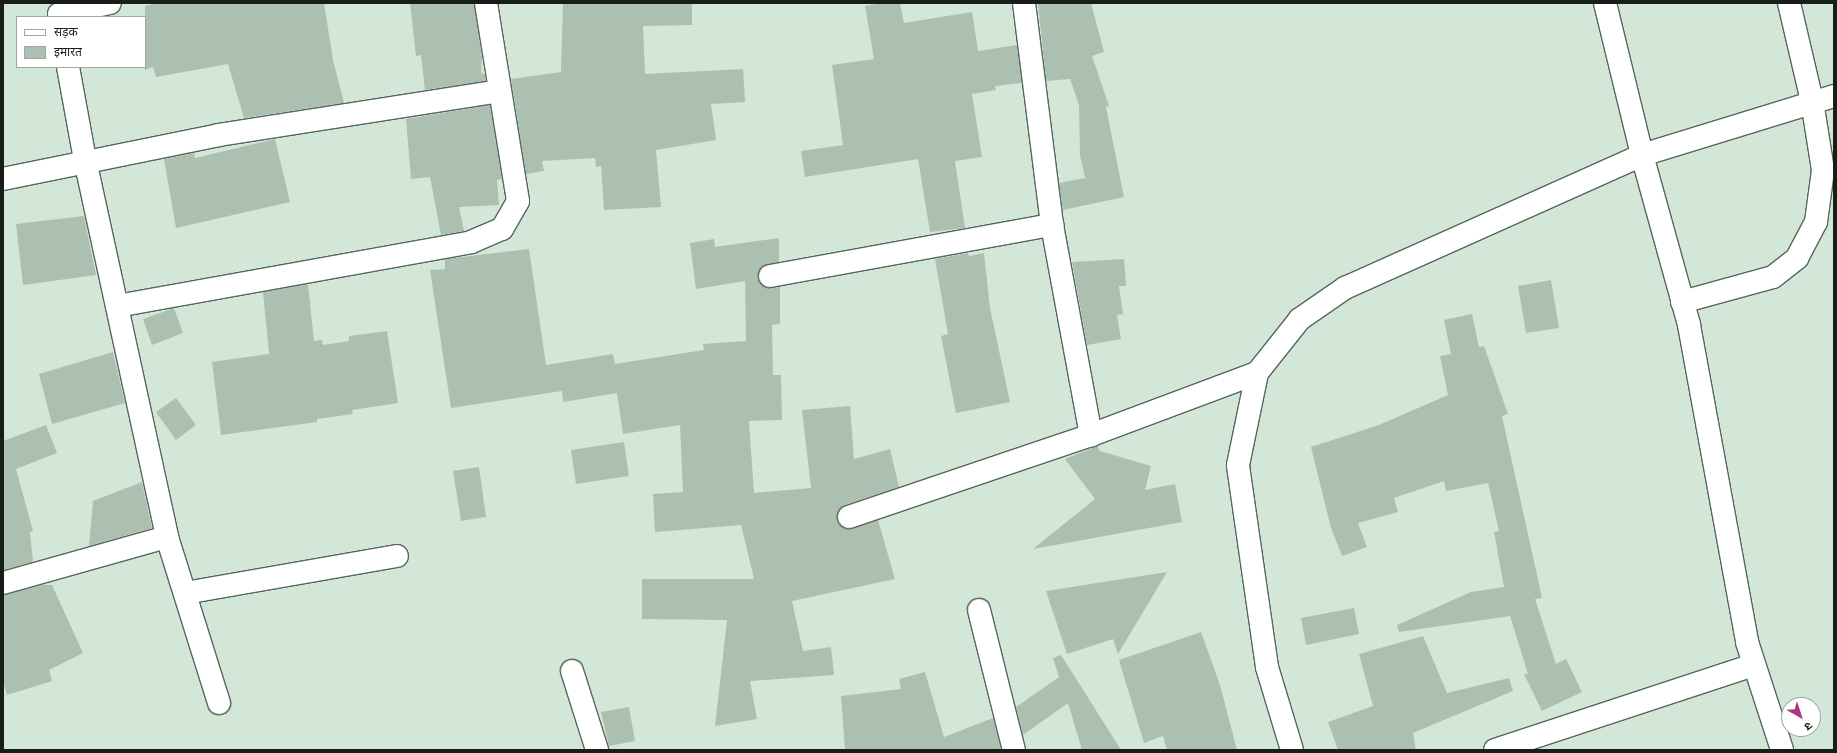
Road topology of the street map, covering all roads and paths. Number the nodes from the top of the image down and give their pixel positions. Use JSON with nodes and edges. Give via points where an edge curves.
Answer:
{"nodes":[{"id":1,"x":110,"y":3,"type":"edge"},
{"id":2,"x":486,"y":3,"type":"edge"},
{"id":3,"x":1024,"y":3,"type":"edge"},
{"id":4,"x":1605,"y":3,"type":"edge"},
{"id":5,"x":1789,"y":3,"type":"edge"},
{"id":6,"x":57,"y":11,"type":"edge"},
{"id":7,"x":68,"y":68,"type":"edge"},
{"id":8,"x":500,"y":91,"type":"junction"},
{"id":9,"x":1834,"y":96,"type":"edge"},
{"id":10,"x":1812,"y":101,"type":"junction"},
{"id":11,"x":1642,"y":155,"type":"junction"},
{"id":12,"x":85,"y":160,"type":"junction"},
{"id":13,"x":3,"y":179,"type":"edge"},
{"id":14,"x":1052,"y":225,"type":"junction"},
{"id":15,"x":770,"y":276,"type":"dead end"},
{"id":16,"x":1682,"y":302,"type":"junction"},
{"id":17,"x":117,"y":306,"type":"junction"},
{"id":18,"x":1257,"y":373,"type":"junction"},
{"id":19,"x":1091,"y":434,"type":"junction"},
{"id":20,"x":849,"y":517,"type":"dead end"},
{"id":21,"x":167,"y":537,"type":"junction"},
{"id":22,"x":397,"y":556,"type":"dead end"},
{"id":23,"x":3,"y":583,"type":"edge"},
{"id":24,"x":185,"y":593,"type":"junction"},
{"id":25,"x":980,"y":610,"type":"dead end"},
{"id":26,"x":1753,"y":665,"type":"junction"},
{"id":27,"x":572,"y":671,"type":"dead end"},
{"id":28,"x":219,"y":704,"type":"dead end"},
{"id":29,"x":597,"y":750,"type":"edge"},
{"id":30,"x":1014,"y":750,"type":"edge"},
{"id":31,"x":1292,"y":750,"type":"edge"},
{"id":32,"x":1495,"y":750,"type":"edge"},
{"id":33,"x":1782,"y":750,"type":"edge"}],
"edges":[{"from":1,"to":6,"type":"street"},
{"from":2,"to":8,"type":"street"},
{"from":3,"to":14,"type":"street"},
{"from":4,"to":11,"type":"street"},
{"from":5,"to":10,"type":"street"},
{"from":7,"to":12,"type":"street"},
{"from":8,"to":12,"type":"street","via":[[218,135]]},
{"from":8,"to":17,"type":"street","via":[[518,201],[502,229],[471,242]]},
{"from":9,"to":10,"type":"street"},
{"from":10,"to":11,"type":"street"},
{"from":10,"to":16,"type":"street","via":[[1823,170],[1816,222],[1796,258],[1773,277]]},
{"from":11,"to":16,"type":"street"},
{"from":11,"to":18,"type":"street","via":[[1345,288],[1300,319]]},
{"from":12,"to":13,"type":"street"},
{"from":12,"to":17,"type":"street"},
{"from":14,"to":15,"type":"street"},
{"from":14,"to":19,"type":"street"},
{"from":16,"to":26,"type":"street"},
{"from":17,"to":21,"type":"street"},
{"from":18,"to":19,"type":"street"},
{"from":18,"to":31,"type":"street","via":[[1238,465],[1267,667]]},
{"from":19,"to":20,"type":"street"},
{"from":21,"to":23,"type":"street"},
{"from":21,"to":24,"type":"street"},
{"from":22,"to":24,"type":"street"},
{"from":24,"to":28,"type":"street"},
{"from":25,"to":30,"type":"street"},
{"from":26,"to":32,"type":"street"},
{"from":26,"to":33,"type":"street"},
{"from":27,"to":29,"type":"street"}]}
